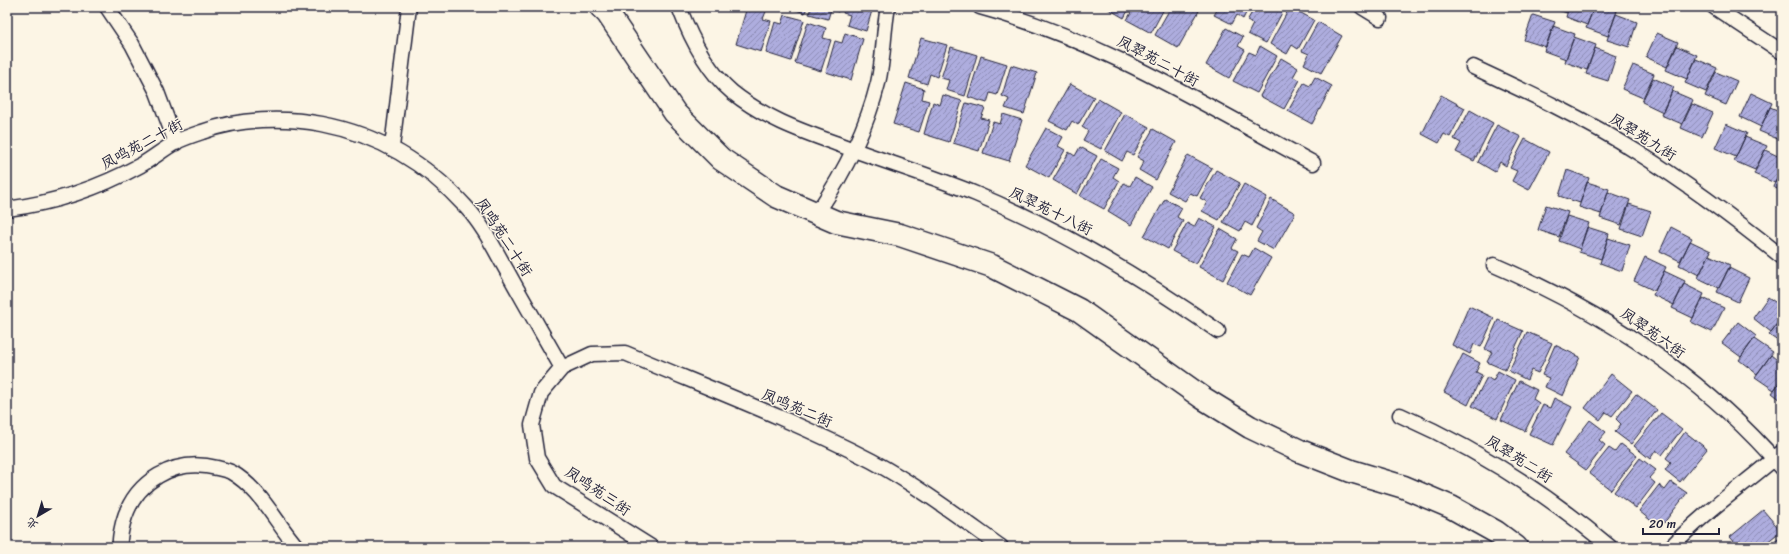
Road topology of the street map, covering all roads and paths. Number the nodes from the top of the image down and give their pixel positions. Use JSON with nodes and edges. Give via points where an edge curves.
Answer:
{"nodes":[{"id":1,"x":107,"y":7,"type":"edge"},
{"id":2,"x":409,"y":7,"type":"edge"},
{"id":3,"x":600,"y":7,"type":"edge"},
{"id":4,"x":679,"y":7,"type":"edge"},
{"id":5,"x":888,"y":7,"type":"edge"},
{"id":6,"x":980,"y":7,"type":"edge"},
{"id":7,"x":1362,"y":7,"type":"edge"},
{"id":8,"x":1714,"y":7,"type":"edge"},
{"id":9,"x":1380,"y":18,"type":"dead end"},
{"id":10,"x":1782,"y":52,"type":"edge"},
{"id":11,"x":1473,"y":67,"type":"dead end"},
{"id":12,"x":176,"y":142,"type":"junction"},
{"id":13,"x":392,"y":147,"type":"junction"},
{"id":14,"x":854,"y":150,"type":"junction"},
{"id":15,"x":1313,"y":163,"type":"dead end"},
{"id":16,"x":7,"y":210,"type":"edge"},
{"id":17,"x":817,"y":213,"type":"junction"},
{"id":18,"x":1782,"y":257,"type":"edge"},
{"id":19,"x":1494,"y":265,"type":"dead end"},
{"id":20,"x":1218,"y":331,"type":"dead end"},
{"id":21,"x":562,"y":368,"type":"junction"},
{"id":22,"x":1400,"y":415,"type":"dead end"},
{"id":23,"x":1779,"y":460,"type":"edge"},
{"id":24,"x":120,"y":547,"type":"edge"},
{"id":25,"x":297,"y":547,"type":"edge"},
{"id":26,"x":651,"y":547,"type":"edge"},
{"id":27,"x":1001,"y":547,"type":"edge"},
{"id":28,"x":1516,"y":547,"type":"edge"},
{"id":29,"x":1610,"y":547,"type":"edge"},
{"id":30,"x":1672,"y":547,"type":"edge"}],
"edges":[{"from":1,"to":12,"type":"lane","via":[[132,44],[157,92]]},
{"from":2,"to":13,"type":"lane"},
{"from":3,"to":17,"type":"street","via":[[608,14],[675,113],[721,159],[776,196]]},
{"from":4,"to":14,"type":"lane","name":"凤翠苑十八街","via":[[703,58],[730,91],[765,116]]},
{"from":5,"to":14,"type":"lane","via":[[878,83]]},
{"from":6,"to":15,"type":"lane","name":"凤翠苑二十街","via":[[1030,22],[1082,42]]},
{"from":7,"to":9,"type":"lane"},
{"from":8,"to":10,"type":"lane"},
{"from":11,"to":18,"type":"lane","name":"凤翠苑九街","via":[[1570,114],[1636,152],[1737,221]]},
{"from":12,"to":13,"type":"lane","name":"凤鸣苑二十街","via":[[204,131],[251,121],[300,120],[348,129]]},
{"from":12,"to":16,"type":"lane","name":"凤鸣苑二十街","via":[[108,182],[71,196]]},
{"from":13,"to":21,"type":"lane","name":"凤鸣苑二十街","via":[[433,174],[467,208],[494,249]]},
{"from":14,"to":17,"type":"lane","via":[[837,183]]},
{"from":14,"to":20,"type":"lane","name":"凤翠苑十八街","via":[[976,194],[1035,221],[1136,276]]},
{"from":17,"to":28,"type":"street","via":[[836,222],[900,235],[992,266],[1078,310],[1203,398],[1250,427],[1300,451],[1351,471],[1404,487],[1451,507],[1496,532]]},
{"from":19,"to":23,"type":"lane","name":"凤翠苑六街","via":[[1539,284],[1582,307],[1659,356],[1703,390]]},
{"from":21,"to":26,"type":"lane","name":"凤鸣苑三街","via":[[541,393],[532,425],[537,458],[554,486]]},
{"from":21,"to":27,"type":"lane","name":"凤鸣苑二街","via":[[592,354],[625,353],[802,428],[874,462],[922,491]]},
{"from":22,"to":29,"type":"lane","name":"凤翠苑二街","via":[[1439,432],[1513,474],[1548,497]]},
{"from":23,"to":30,"type":"lane","via":[[1719,502]]},
{"from":24,"to":25,"type":"lane","via":[[119,538],[127,508],[145,484],[171,469],[201,464],[230,471],[255,489]]}]}
